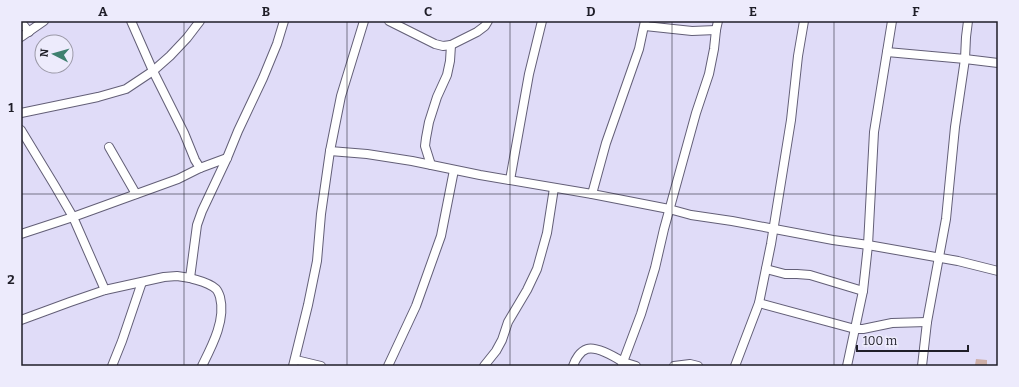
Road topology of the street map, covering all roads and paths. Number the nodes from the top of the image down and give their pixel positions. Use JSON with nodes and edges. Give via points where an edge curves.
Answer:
{"nodes":[{"id":1,"x":44,"y":21,"type":"edge"},
{"id":2,"x":131,"y":21,"type":"edge"},
{"id":3,"x":200,"y":21,"type":"edge"},
{"id":4,"x":284,"y":21,"type":"edge"},
{"id":5,"x":364,"y":21,"type":"edge"},
{"id":6,"x":389,"y":21,"type":"edge"},
{"id":7,"x":488,"y":21,"type":"edge"},
{"id":8,"x":542,"y":21,"type":"edge"},
{"id":9,"x":718,"y":21,"type":"edge"},
{"id":10,"x":804,"y":21,"type":"edge"},
{"id":11,"x":892,"y":21,"type":"edge"},
{"id":12,"x":968,"y":21,"type":"edge"},
{"id":13,"x":21,"y":22,"type":"edge"},
{"id":14,"x":645,"y":24,"type":"edge"},
{"id":15,"x":716,"y":30,"type":"junction"},
{"id":16,"x":28,"y":32,"type":"junction"},
{"id":17,"x":21,"y":37,"type":"edge"},
{"id":18,"x":451,"y":45,"type":"junction"},
{"id":19,"x":887,"y":52,"type":"junction"},
{"id":20,"x":965,"y":59,"type":"junction"},
{"id":21,"x":998,"y":63,"type":"edge"},
{"id":22,"x":153,"y":71,"type":"junction"},
{"id":23,"x":21,"y":113,"type":"edge"},
{"id":24,"x":21,"y":130,"type":"edge"},
{"id":25,"x":109,"y":147,"type":"dead end"},
{"id":26,"x":330,"y":152,"type":"junction"},
{"id":27,"x":227,"y":158,"type":"junction"},
{"id":28,"x":431,"y":165,"type":"junction"},
{"id":29,"x":200,"y":168,"type":"junction"},
{"id":30,"x":454,"y":170,"type":"junction"},
{"id":31,"x":510,"y":180,"type":"junction"},
{"id":32,"x":554,"y":188,"type":"junction"},
{"id":33,"x":136,"y":194,"type":"junction"},
{"id":34,"x":592,"y":194,"type":"junction"},
{"id":35,"x":669,"y":209,"type":"junction"},
{"id":36,"x":72,"y":217,"type":"junction"},
{"id":37,"x":773,"y":229,"type":"junction"},
{"id":38,"x":21,"y":234,"type":"edge"},
{"id":39,"x":868,"y":245,"type":"junction"},
{"id":40,"x":939,"y":258,"type":"junction"},
{"id":41,"x":766,"y":269,"type":"junction"},
{"id":42,"x":998,"y":271,"type":"edge"},
{"id":43,"x":190,"y":278,"type":"junction"},
{"id":44,"x":142,"y":282,"type":"junction"},
{"id":45,"x":105,"y":290,"type":"junction"},
{"id":46,"x":862,"y":291,"type":"junction"},
{"id":47,"x":759,"y":303,"type":"junction"},
{"id":48,"x":22,"y":318,"type":"edge"},
{"id":49,"x":927,"y":322,"type":"junction"},
{"id":50,"x":856,"y":328,"type":"junction"},
{"id":51,"x":295,"y":363,"type":"edge"},
{"id":52,"x":623,"y":364,"type":"edge"},
{"id":53,"x":112,"y":366,"type":"edge"},
{"id":54,"x":202,"y":366,"type":"edge"},
{"id":55,"x":321,"y":366,"type":"edge"},
{"id":56,"x":388,"y":366,"type":"edge"},
{"id":57,"x":484,"y":366,"type":"edge"},
{"id":58,"x":573,"y":366,"type":"edge"},
{"id":59,"x":636,"y":366,"type":"edge"},
{"id":60,"x":674,"y":366,"type":"edge"},
{"id":61,"x":698,"y":366,"type":"edge"},
{"id":62,"x":735,"y":366,"type":"edge"},
{"id":63,"x":847,"y":366,"type":"edge"},
{"id":64,"x":922,"y":366,"type":"edge"}],
"edges":[{"from":1,"to":16,"type":"street"},
{"from":2,"to":22,"type":"street"},
{"from":3,"to":22,"type":"street","via":[[187,38]]},
{"from":4,"to":27,"type":"street","via":[[277,44]]},
{"from":5,"to":26,"type":"street","via":[[341,96]]},
{"from":6,"to":18,"type":"street","via":[[435,44]]},
{"from":7,"to":18,"type":"street","via":[[477,32]]},
{"from":8,"to":31,"type":"street","via":[[529,74]]},
{"from":9,"to":15,"type":"street"},
{"from":10,"to":37,"type":"street"},
{"from":11,"to":19,"type":"street"},
{"from":12,"to":20,"type":"street"},
{"from":13,"to":16,"type":"street"},
{"from":14,"to":15,"type":"street","via":[[692,30]]},
{"from":14,"to":34,"type":"street"},
{"from":15,"to":35,"type":"street","via":[[709,74]]},
{"from":16,"to":17,"type":"street"},
{"from":18,"to":28,"type":"street","via":[[447,75],[436,97],[426,138],[425,146]]},
{"from":19,"to":20,"type":"street"},
{"from":19,"to":39,"type":"street","via":[[874,132]]},
{"from":20,"to":21,"type":"street"},
{"from":20,"to":40,"type":"street"},
{"from":22,"to":23,"type":"street","via":[[120,91]]},
{"from":22,"to":29,"type":"street"},
{"from":24,"to":36,"type":"street"},
{"from":25,"to":33,"type":"street"},
{"from":26,"to":28,"type":"street","via":[[366,154]]},
{"from":26,"to":51,"type":"street","via":[[317,261]]},
{"from":27,"to":29,"type":"street"},
{"from":27,"to":43,"type":"street","via":[[197,225]]},
{"from":28,"to":30,"type":"street"},
{"from":29,"to":33,"type":"street"},
{"from":30,"to":31,"type":"street"},
{"from":30,"to":56,"type":"street","via":[[441,236],[416,306]]},
{"from":31,"to":32,"type":"street"},
{"from":32,"to":34,"type":"street"},
{"from":32,"to":57,"type":"street","via":[[547,233],[537,269],[508,322],[496,351]]},
{"from":33,"to":36,"type":"street"},
{"from":34,"to":35,"type":"street"},
{"from":35,"to":37,"type":"street"},
{"from":35,"to":52,"type":"street","via":[[655,268]]},
{"from":36,"to":38,"type":"street"},
{"from":36,"to":45,"type":"street"},
{"from":37,"to":39,"type":"street"},
{"from":37,"to":41,"type":"street"},
{"from":39,"to":40,"type":"street"},
{"from":39,"to":46,"type":"street"},
{"from":40,"to":42,"type":"street"},
{"from":40,"to":49,"type":"street"},
{"from":41,"to":46,"type":"street","via":[[785,274],[810,275]]},
{"from":41,"to":47,"type":"street"},
{"from":43,"to":44,"type":"street","via":[[164,277]]},
{"from":43,"to":54,"type":"street","via":[[207,283],[218,290],[221,302],[220,322]]},
{"from":44,"to":45,"type":"street"},
{"from":44,"to":53,"type":"street"},
{"from":45,"to":48,"type":"street"},
{"from":46,"to":50,"type":"street"},
{"from":47,"to":50,"type":"street"},
{"from":47,"to":62,"type":"street"},
{"from":49,"to":50,"type":"street"},
{"from":49,"to":64,"type":"street"},
{"from":50,"to":63,"type":"street"},
{"from":51,"to":55,"type":"street"},
{"from":52,"to":58,"type":"street","via":[[612,356],[595,349],[587,349],[580,353]]},
{"from":52,"to":59,"type":"street"},
{"from":60,"to":61,"type":"street"}]}
